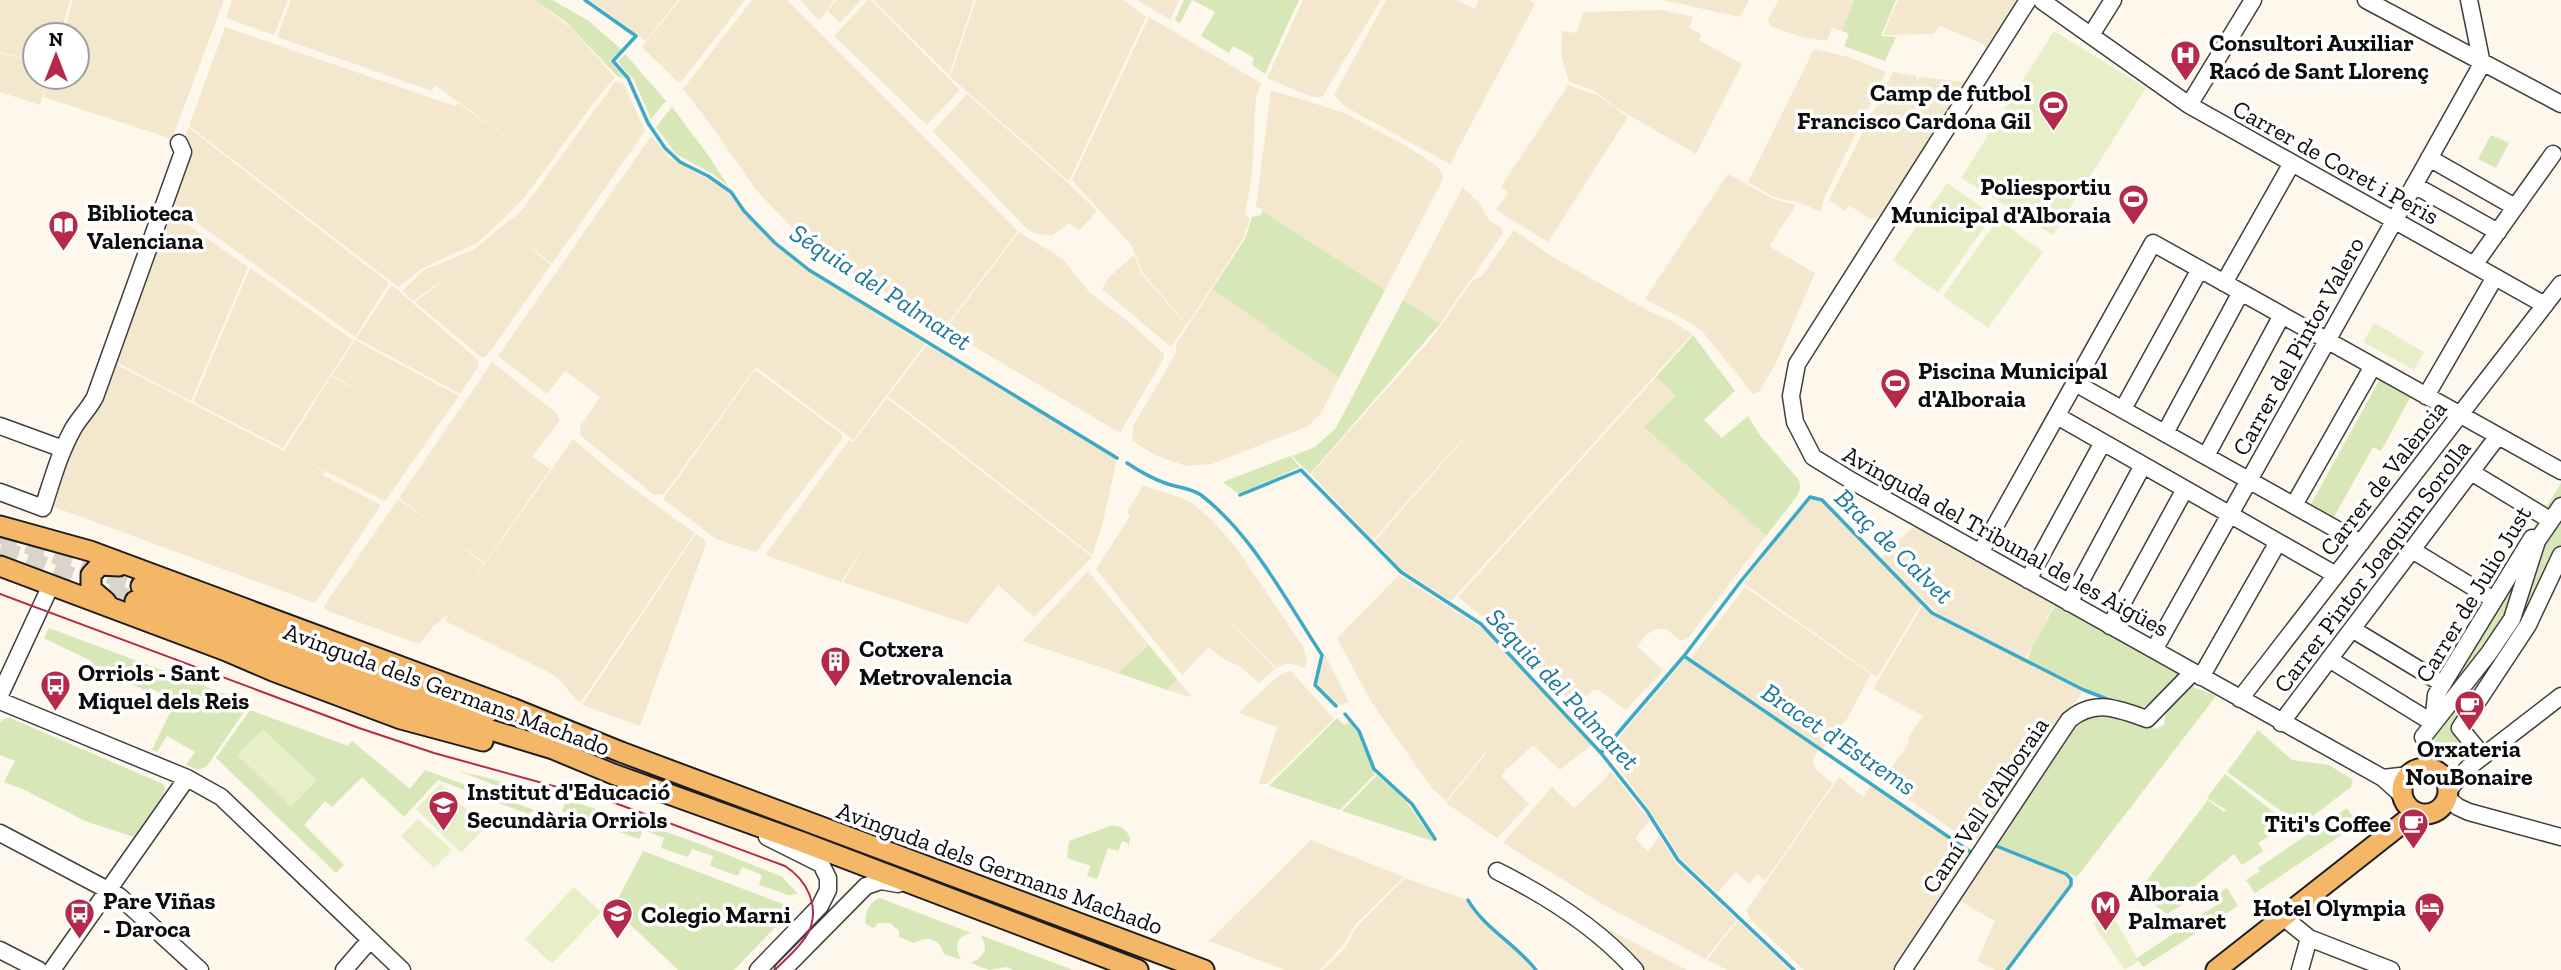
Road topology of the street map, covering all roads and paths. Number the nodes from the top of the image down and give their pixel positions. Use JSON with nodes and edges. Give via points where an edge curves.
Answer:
{"nodes":[{"id":1,"x":2028,"y":0,"type":"edge"},
{"id":2,"x":2113,"y":0,"type":"edge"},
{"id":3,"x":2253,"y":0,"type":"edge"},
{"id":4,"x":2366,"y":0,"type":"edge"},
{"id":5,"x":2469,"y":0,"type":"edge"},
{"id":6,"x":2042,"y":1,"type":"edge"},
{"id":7,"x":2091,"y":35,"type":"junction"},
{"id":8,"x":2482,"y":64,"type":"junction"},
{"id":9,"x":2561,"y":104,"type":"edge"},
{"id":10,"x":2189,"y":106,"type":"junction"},
{"id":11,"x":179,"y":143,"type":"dead end"},
{"id":12,"x":2553,"y":154,"type":"dead end"},
{"id":13,"x":2429,"y":158,"type":"junction"},
{"id":14,"x":2292,"y":163,"type":"junction"},
{"id":15,"x":2414,"y":185,"type":"junction"},
{"id":16,"x":2515,"y":207,"type":"junction"},
{"id":17,"x":2395,"y":220,"type":"junction"},
{"id":18,"x":2498,"y":232,"type":"junction"},
{"id":19,"x":2474,"y":265,"type":"junction"},
{"id":20,"x":2200,"y":269,"type":"junction"},
{"id":21,"x":2495,"y":276,"type":"junction"},
{"id":22,"x":2224,"y":283,"type":"junction"},
{"id":23,"x":2561,"y":284,"type":"edge"},
{"id":24,"x":2241,"y":292,"type":"junction"},
{"id":25,"x":2545,"y":305,"type":"junction"},
{"id":26,"x":2282,"y":315,"type":"junction"},
{"id":27,"x":2327,"y":341,"type":"junction"},
{"id":28,"x":2373,"y":366,"type":"junction"},
{"id":29,"x":2075,"y":383,"type":"junction"},
{"id":30,"x":2426,"y":396,"type":"junction"},
{"id":31,"x":2123,"y":409,"type":"junction"},
{"id":32,"x":2460,"y":415,"type":"junction"},
{"id":33,"x":2057,"y":416,"type":"junction"},
{"id":34,"x":0,"y":426,"type":"edge"},
{"id":35,"x":2165,"y":433,"type":"junction"},
{"id":36,"x":2498,"y":436,"type":"junction"},
{"id":37,"x":2103,"y":442,"type":"junction"},
{"id":38,"x":63,"y":449,"type":"junction"},
{"id":39,"x":2206,"y":456,"type":"junction"},
{"id":40,"x":2143,"y":465,"type":"junction"},
{"id":41,"x":2561,"y":471,"type":"edge"},
{"id":42,"x":2471,"y":472,"type":"junction"},
{"id":43,"x":2249,"y":480,"type":"junction"},
{"id":44,"x":2185,"y":489,"type":"junction"},
{"id":45,"x":2561,"y":491,"type":"edge"},
{"id":46,"x":0,"y":492,"type":"edge"},
{"id":47,"x":2294,"y":505,"type":"junction"},
{"id":48,"x":2561,"y":506,"type":"edge"},
{"id":49,"x":2230,"y":514,"type":"junction"},
{"id":50,"x":2545,"y":517,"type":"junction"},
{"id":51,"x":0,"y":526,"type":"edge"},
{"id":52,"x":2278,"y":542,"type":"junction"},
{"id":53,"x":2361,"y":543,"type":"junction"},
{"id":54,"x":2412,"y":550,"type":"junction"},
{"id":55,"x":1980,"y":553,"type":"junction"},
{"id":56,"x":2561,"y":555,"type":"edge"},
{"id":57,"x":0,"y":566,"type":"edge"},
{"id":58,"x":134,"y":568,"type":"junction"},
{"id":59,"x":2336,"y":575,"type":"junction"},
{"id":60,"x":2028,"y":580,"type":"junction"},
{"id":61,"x":51,"y":585,"type":"junction"},
{"id":62,"x":132,"y":599,"type":"junction"},
{"id":63,"x":2494,"y":600,"type":"junction"},
{"id":64,"x":2068,"y":603,"type":"junction"},
{"id":65,"x":2110,"y":626,"type":"junction"},
{"id":66,"x":2352,"y":629,"type":"junction"},
{"id":67,"x":2154,"y":650,"type":"junction"},
{"id":68,"x":2329,"y":659,"type":"junction"},
{"id":69,"x":2197,"y":675,"type":"junction"},
{"id":70,"x":2443,"y":684,"type":"junction"},
{"id":71,"x":0,"y":695,"type":"edge"},
{"id":72,"x":2561,"y":696,"type":"edge"},
{"id":73,"x":2240,"y":699,"type":"junction"},
{"id":74,"x":0,"y":702,"type":"edge"},
{"id":75,"x":2281,"y":723,"type":"junction"},
{"id":76,"x":2430,"y":728,"type":"junction"},
{"id":77,"x":621,"y":752,"type":"junction"},
{"id":78,"x":2483,"y":755,"type":"junction"},
{"id":79,"x":2409,"y":775,"type":"junction"},
{"id":80,"x":187,"y":778,"type":"junction"},
{"id":81,"x":2383,"y":778,"type":"junction"},
{"id":82,"x":2446,"y":788,"type":"junction"},
{"id":83,"x":2410,"y":809,"type":"junction"},
{"id":84,"x":734,"y":819,"type":"junction"},
{"id":85,"x":0,"y":833,"type":"edge"},
{"id":86,"x":2561,"y":836,"type":"edge"},
{"id":87,"x":1497,"y":871,"type":"dead end"},
{"id":88,"x":916,"y":887,"type":"junction"},
{"id":89,"x":109,"y":889,"type":"junction"},
{"id":90,"x":2283,"y":918,"type":"junction"},
{"id":91,"x":2309,"y":938,"type":"junction"},
{"id":92,"x":370,"y":940,"type":"junction"},
{"id":93,"x":0,"y":950,"type":"edge"},
{"id":94,"x":39,"y":970,"type":"edge"},
{"id":95,"x":52,"y":970,"type":"edge"},
{"id":96,"x":200,"y":970,"type":"edge"},
{"id":97,"x":344,"y":970,"type":"edge"},
{"id":98,"x":402,"y":970,"type":"edge"},
{"id":99,"x":758,"y":970,"type":"edge"},
{"id":100,"x":783,"y":970,"type":"edge"},
{"id":101,"x":1138,"y":970,"type":"edge"},
{"id":102,"x":1204,"y":970,"type":"edge"},
{"id":103,"x":1635,"y":970,"type":"edge"},
{"id":104,"x":1903,"y":970,"type":"edge"},
{"id":105,"x":2216,"y":970,"type":"edge"},
{"id":106,"x":2300,"y":970,"type":"edge"},
{"id":107,"x":2390,"y":970,"type":"edge"}],
"edges":[{"from":1,"to":55,"type":"street","name":"Avinguda del Tribunal de les Aigües","via":[[1797,364],[1791,396],[1795,422],[1813,457]]},
{"from":2,"to":7,"type":"street"},
{"from":3,"to":10,"type":"street"},
{"from":4,"to":8,"type":"street"},
{"from":5,"to":8,"type":"street"},
{"from":6,"to":7,"type":"street","name":"Carrer de Coret i Peris"},
{"from":7,"to":10,"type":"street","name":"Carrer de Coret i Peris"},
{"from":8,"to":9,"type":"street"},
{"from":8,"to":13,"type":"street","name":"Carrer del Pintor Valero"},
{"from":10,"to":14,"type":"street","name":"Carrer de Coret i Peris"},
{"from":11,"to":38,"type":"street","via":[[183,152],[95,397]]},
{"from":12,"to":16,"type":"street"},
{"from":13,"to":15,"type":"street","name":"Carrer del Pintor Valero"},
{"from":13,"to":16,"type":"street"},
{"from":14,"to":17,"type":"street","name":"Carrer de Coret i Peris"},
{"from":14,"to":22,"type":"street"},
{"from":15,"to":17,"type":"street","name":"Carrer del Pintor Valero"},
{"from":15,"to":18,"type":"street"},
{"from":16,"to":18,"type":"street"},
{"from":17,"to":19,"type":"street","name":"Carrer de Coret i Peris"},
{"from":17,"to":27,"type":"street","name":"Carrer del Pintor Valero"},
{"from":18,"to":19,"type":"street"},
{"from":19,"to":21,"type":"street","name":"Carrer de Coret i Peris"},
{"from":20,"to":22,"type":"street"},
{"from":20,"to":29,"type":"street","via":[[2153,243]]},
{"from":20,"to":31,"type":"street"},
{"from":21,"to":25,"type":"street","name":"Carrer de Coret i Peris"},
{"from":21,"to":30,"type":"street"},
{"from":22,"to":24,"type":"street"},
{"from":23,"to":25,"type":"street","name":"Carrer de València"},
{"from":24,"to":26,"type":"street"},
{"from":24,"to":35,"type":"street"},
{"from":25,"to":32,"type":"street","name":"Carrer de València"},
{"from":26,"to":27,"type":"street"},
{"from":26,"to":39,"type":"street"},
{"from":27,"to":28,"type":"street"},
{"from":27,"to":43,"type":"street","name":"Carrer del Pintor Valero"},
{"from":28,"to":30,"type":"street"},
{"from":28,"to":47,"type":"street"},
{"from":29,"to":31,"type":"street"},
{"from":29,"to":33,"type":"street"},
{"from":30,"to":32,"type":"street"},
{"from":31,"to":35,"type":"street"},
{"from":32,"to":36,"type":"street"},
{"from":32,"to":53,"type":"street","name":"Carrer de València"},
{"from":33,"to":37,"type":"street"},
{"from":33,"to":55,"type":"street"},
{"from":34,"to":38,"type":"street"},
{"from":35,"to":39,"type":"street"},
{"from":36,"to":41,"type":"street"},
{"from":36,"to":42,"type":"street","name":"Carrer Pintor Joaquim Sorolla"},
{"from":37,"to":40,"type":"street"},
{"from":37,"to":60,"type":"street"},
{"from":38,"to":46,"type":"street","via":[[43,508]]},
{"from":39,"to":43,"type":"street"},
{"from":40,"to":44,"type":"street"},
{"from":40,"to":64,"type":"street"},
{"from":42,"to":50,"type":"street"},
{"from":42,"to":54,"type":"street","name":"Carrer Pintor Joaquim Sorolla"},
{"from":43,"to":47,"type":"street"},
{"from":43,"to":49,"type":"street","name":"Carrer del Pintor Valero"},
{"from":44,"to":49,"type":"street"},
{"from":44,"to":65,"type":"street"},
{"from":45,"to":50,"type":"street","name":"Carrer de Julio Just"},
{"from":47,"to":53,"type":"street"},
{"from":48,"to":76,"type":"street","name":"Carrer de Julio Just","via":[[2537,541],[2512,619]]},
{"from":49,"to":52,"type":"street"},
{"from":49,"to":67,"type":"street","name":"Carrer del Pintor Valero"},
{"from":50,"to":63,"type":"street","name":"Carrer de Julio Just"},
{"from":51,"to":58,"type":"main road","name":"Avinguda dels Germans Machado","via":[[69,543]]},
{"from":52,"to":59,"type":"street"},
{"from":52,"to":69,"type":"street"},
{"from":53,"to":59,"type":"street","name":"Carrer de València"},
{"from":54,"to":63,"type":"street"},
{"from":54,"to":66,"type":"street","name":"Carrer Pintor Joaquim Sorolla"},
{"from":55,"to":60,"type":"street","name":"Avinguda del Tribunal de les Aigües"},
{"from":56,"to":78,"type":"street","via":[[2528,625],[2460,728]]},
{"from":57,"to":61,"type":"main road","name":"Avinguda dels Germans Machado"},
{"from":58,"to":62,"type":"main road","via":[[100,565],[91,575],[91,589],[97,597]]},
{"from":58,"to":77,"type":"main road","name":"Avinguda dels Germans Machado"},
{"from":59,"to":73,"type":"street","name":"Carrer de València"},
{"from":60,"to":64,"type":"street","name":"Avinguda del Tribunal de les Aigües"},
{"from":61,"to":62,"type":"main road","name":"Avinguda dels Germans Machado"},
{"from":61,"to":71,"type":"street"},
{"from":62,"to":77,"type":"main road","name":"Avinguda dels Germans Machado"},
{"from":62,"to":84,"type":"main road","name":"Avinguda dels Germans Machado","via":[[354,684],[553,750]]},
{"from":63,"to":70,"type":"street","name":"Carrer de Julio Just"},
{"from":64,"to":65,"type":"street","name":"Avinguda del Tribunal de les Aigües"},
{"from":65,"to":67,"type":"street","name":"Avinguda del Tribunal de les Aigües"},
{"from":66,"to":68,"type":"street","name":"Carrer Pintor Joaquim Sorolla"},
{"from":66,"to":70,"type":"street"},
{"from":67,"to":69,"type":"street","name":"Avinguda del Tribunal de les Aigües"},
{"from":68,"to":75,"type":"street","name":"Carrer Pintor Joaquim Sorolla"},
{"from":68,"to":76,"type":"street"},
{"from":69,"to":73,"type":"street","name":"Avinguda del Tribunal de les Aigües"},
{"from":69,"to":104,"type":"street","name":"Camí Vell d'Alboraia","via":[[2147,719],[2099,707],[2087,708],[2068,720]]},
{"from":70,"to":76,"type":"street","name":"Carrer de Julio Just","via":[[2436,695]]},
{"from":72,"to":78,"type":"street"},
{"from":73,"to":75,"type":"street","name":"Avinguda del Tribunal de les Aigües"},
{"from":74,"to":80,"type":"street"},
{"from":75,"to":81,"type":"street","name":"Avinguda del Tribunal de les Aigües"},
{"from":77,"to":102,"type":"main road","name":"Avinguda dels Germans Machado"},
{"from":78,"to":82,"type":"street"},
{"from":79,"to":81,"type":"street"},
{"from":79,"to":82,"type":"main road","via":[[2430,769]]},
{"from":79,"to":83,"type":"main road","via":[[2403,785]]},
{"from":80,"to":89,"type":"street"},
{"from":80,"to":92,"type":"street","via":[[231,804]]},
{"from":81,"to":83,"type":"street","name":"Avinguda del Tribunal de les Aigües"},
{"from":82,"to":83,"type":"main road","via":[[2439,809]]},
{"from":82,"to":86,"type":"street","via":[[2458,807],[2469,812]]},
{"from":83,"to":90,"type":"main road"},
{"from":84,"to":88,"type":"main road","name":"Avinguda dels Germans Machado"},
{"from":84,"to":99,"type":"street","via":[[821,864],[828,878],[820,906]]},
{"from":85,"to":89,"type":"street"},
{"from":87,"to":103,"type":"street","via":[[1561,907]]},
{"from":88,"to":100,"type":"street","via":[[881,881],[866,886]]},
{"from":88,"to":101,"type":"main road","name":"Avinguda dels Germans Machado"},
{"from":89,"to":95,"type":"street"},
{"from":89,"to":96,"type":"street"},
{"from":90,"to":91,"type":"street"},
{"from":90,"to":105,"type":"main road"},
{"from":91,"to":106,"type":"street"},
{"from":91,"to":107,"type":"street"},
{"from":92,"to":97,"type":"street"},
{"from":92,"to":98,"type":"street"},
{"from":93,"to":94,"type":"street"}]}
